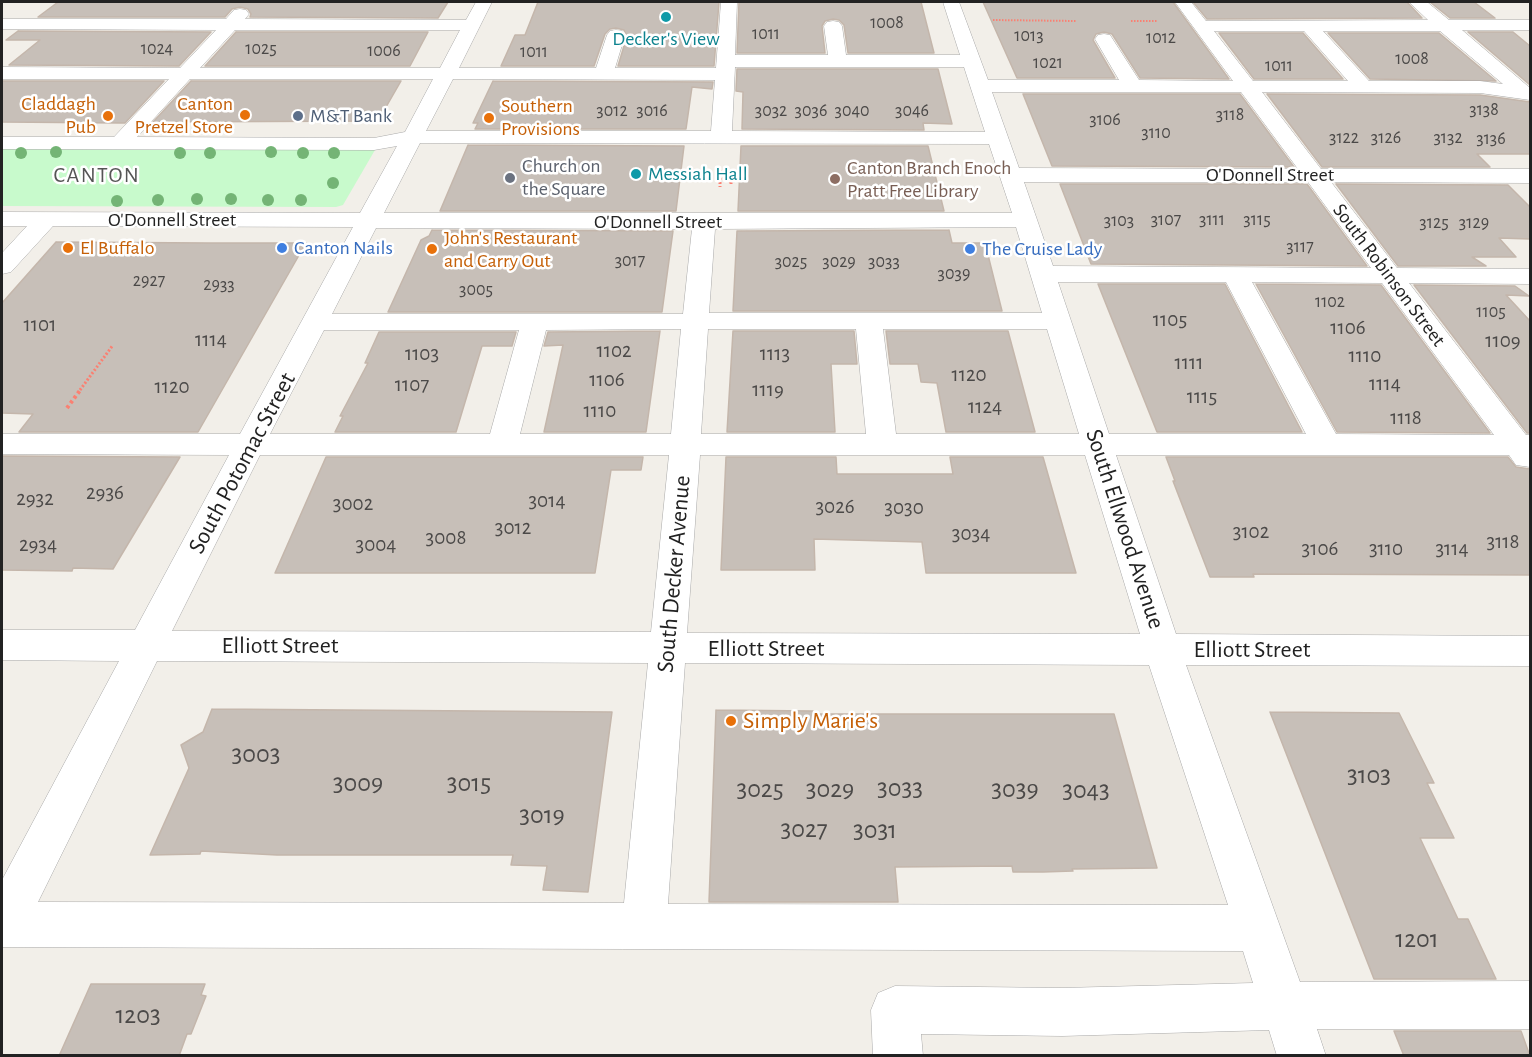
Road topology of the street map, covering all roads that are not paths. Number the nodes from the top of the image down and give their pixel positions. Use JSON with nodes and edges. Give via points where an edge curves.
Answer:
{"nodes":[{"id":1,"x":252,"y":2,"type":"edge"},
{"id":2,"x":484,"y":2,"type":"edge"},
{"id":3,"x":729,"y":2,"type":"edge"},
{"id":4,"x":951,"y":2,"type":"edge"},
{"id":5,"x":1183,"y":2,"type":"edge"},
{"id":6,"x":1417,"y":2,"type":"edge"},
{"id":7,"x":2,"y":24,"type":"edge"},
{"id":8,"x":230,"y":24,"type":"junction"},
{"id":9,"x":345,"y":25,"type":"junction"},
{"id":10,"x":472,"y":25,"type":"junction"},
{"id":11,"x":1530,"y":25,"type":"edge"},
{"id":12,"x":833,"y":26,"type":"dead end"},
{"id":13,"x":1201,"y":26,"type":"junction"},
{"id":14,"x":1309,"y":26,"type":"junction"},
{"id":15,"x":1445,"y":26,"type":"junction"},
{"id":16,"x":616,"y":34,"type":"dead end"},
{"id":17,"x":1104,"y":39,"type":"dead end"},
{"id":18,"x":838,"y":61,"type":"junction"},
{"id":19,"x":971,"y":61,"type":"junction"},
{"id":20,"x":725,"y":68,"type":"junction"},
{"id":21,"x":2,"y":73,"type":"edge"},
{"id":22,"x":185,"y":73,"type":"junction"},
{"id":23,"x":311,"y":74,"type":"junction"},
{"id":24,"x":446,"y":74,"type":"junction"},
{"id":25,"x":604,"y":74,"type":"junction"},
{"id":26,"x":980,"y":86,"type":"junction"},
{"id":27,"x":1133,"y":87,"type":"junction"},
{"id":28,"x":1247,"y":87,"type":"junction"},
{"id":29,"x":1364,"y":87,"type":"junction"},
{"id":30,"x":1529,"y":95,"type":"edge"},
{"id":31,"x":412,"y":137,"type":"junction"},
{"id":32,"x":721,"y":137,"type":"junction"},
{"id":33,"x":998,"y":138,"type":"junction"},
{"id":34,"x":121,"y":142,"type":"junction"},
{"id":35,"x":2,"y":143,"type":"edge"},
{"id":36,"x":1010,"y":175,"type":"junction"},
{"id":37,"x":1315,"y":176,"type":"junction"},
{"id":38,"x":1530,"y":177,"type":"edge"},
{"id":39,"x":2,"y":219,"type":"edge"},
{"id":40,"x":46,"y":219,"type":"junction"},
{"id":41,"x":1026,"y":220,"type":"junction"},
{"id":42,"x":368,"y":221,"type":"junction"},
{"id":43,"x":704,"y":222,"type":"junction"},
{"id":44,"x":2,"y":267,"type":"edge"},
{"id":45,"x":1043,"y":274,"type":"junction"},
{"id":46,"x":1235,"y":275,"type":"junction"},
{"id":47,"x":1390,"y":276,"type":"junction"},
{"id":48,"x":1530,"y":276,"type":"edge"},
{"id":49,"x":869,"y":321,"type":"junction"},
{"id":50,"x":1058,"y":321,"type":"junction"},
{"id":51,"x":316,"y":322,"type":"junction"},
{"id":52,"x":535,"y":322,"type":"junction"},
{"id":53,"x":695,"y":322,"type":"junction"},
{"id":54,"x":2,"y":444,"type":"edge"},
{"id":55,"x":250,"y":444,"type":"junction"},
{"id":56,"x":502,"y":444,"type":"junction"},
{"id":57,"x":882,"y":444,"type":"junction"},
{"id":58,"x":1098,"y":444,"type":"junction"},
{"id":59,"x":685,"y":445,"type":"junction"},
{"id":60,"x":1326,"y":445,"type":"junction"},
{"id":61,"x":1526,"y":451,"type":"edge"},
{"id":62,"x":2,"y":645,"type":"edge"},
{"id":63,"x":148,"y":646,"type":"junction"},
{"id":64,"x":667,"y":648,"type":"junction"},
{"id":65,"x":1163,"y":651,"type":"junction"},
{"id":66,"x":1530,"y":651,"type":"edge"},
{"id":67,"x":2,"y":924,"type":"edge"},
{"id":68,"x":644,"y":926,"type":"junction"},
{"id":69,"x":1258,"y":928,"type":"junction"},
{"id":70,"x":1530,"y":1005,"type":"edge"},
{"id":71,"x":1286,"y":1008,"type":"junction"},
{"id":72,"x":898,"y":1056,"type":"edge"},
{"id":73,"x":1302,"y":1056,"type":"edge"}],
"edges":[{"from":1,"to":8,"type":"street"},
{"from":2,"to":10,"type":"street","name":"South Potomac Street"},
{"from":3,"to":20,"type":"street"},
{"from":4,"to":19,"type":"street","name":"South Ellwood Avenue"},
{"from":5,"to":13,"type":"street","name":"South Robinson Street"},
{"from":6,"to":15,"type":"street"},
{"from":7,"to":8,"type":"street"},
{"from":8,"to":9,"type":"street"},
{"from":8,"to":22,"type":"street"},
{"from":9,"to":10,"type":"street"},
{"from":9,"to":23,"type":"street"},
{"from":10,"to":24,"type":"street","name":"South Potomac Street"},
{"from":11,"to":15,"type":"street"},
{"from":12,"to":18,"type":"street"},
{"from":13,"to":14,"type":"street"},
{"from":13,"to":28,"type":"street","name":"South Robinson Street"},
{"from":14,"to":15,"type":"street"},
{"from":14,"to":29,"type":"street"},
{"from":15,"to":30,"type":"street"},
{"from":16,"to":25,"type":"street"},
{"from":17,"to":27,"type":"street"},
{"from":18,"to":19,"type":"street"},
{"from":18,"to":20,"type":"street"},
{"from":19,"to":26,"type":"street","name":"South Ellwood Avenue"},
{"from":20,"to":25,"type":"street"},
{"from":20,"to":32,"type":"street"},
{"from":21,"to":22,"type":"street"},
{"from":22,"to":23,"type":"street"},
{"from":22,"to":34,"type":"street"},
{"from":23,"to":24,"type":"street"},
{"from":24,"to":25,"type":"street"},
{"from":24,"to":31,"type":"street","name":"South Potomac Street"},
{"from":26,"to":27,"type":"street"},
{"from":26,"to":33,"type":"street","name":"South Ellwood Avenue"},
{"from":27,"to":28,"type":"street"},
{"from":28,"to":29,"type":"street"},
{"from":28,"to":37,"type":"street","name":"South Robinson Street"},
{"from":29,"to":30,"type":"street","via":[[1480,87]]},
{"from":31,"to":32,"type":"street"},
{"from":31,"to":34,"type":"street","via":[[374,144]]},
{"from":31,"to":42,"type":"street","name":"South Potomac Street"},
{"from":32,"to":33,"type":"street"},
{"from":33,"to":36,"type":"street","name":"South Ellwood Avenue"},
{"from":34,"to":35,"type":"street"},
{"from":36,"to":37,"type":"street","name":"O'Donnell Street"},
{"from":36,"to":41,"type":"street","name":"South Ellwood Avenue"},
{"from":37,"to":38,"type":"street","name":"O'Donnell Street"},
{"from":37,"to":47,"type":"street","name":"South Robinson Street"},
{"from":39,"to":40,"type":"street","name":"O'Donnell Street"},
{"from":40,"to":42,"type":"street","name":"O'Donnell Street"},
{"from":40,"to":44,"type":"street"},
{"from":41,"to":43,"type":"street","name":"O'Donnell Street"},
{"from":41,"to":45,"type":"street","name":"South Ellwood Avenue"},
{"from":42,"to":43,"type":"street","name":"O'Donnell Street"},
{"from":42,"to":51,"type":"street","name":"South Potomac Street"},
{"from":43,"to":53,"type":"street","name":"South Decker Avenue"},
{"from":45,"to":46,"type":"street"},
{"from":45,"to":50,"type":"street","name":"South Ellwood Avenue"},
{"from":46,"to":47,"type":"street"},
{"from":46,"to":60,"type":"street"},
{"from":47,"to":48,"type":"street"},
{"from":47,"to":61,"type":"street","name":"South Robinson Street"},
{"from":49,"to":50,"type":"street"},
{"from":49,"to":53,"type":"street"},
{"from":49,"to":57,"type":"street"},
{"from":50,"to":58,"type":"street","name":"South Ellwood Avenue"},
{"from":51,"to":52,"type":"street"},
{"from":51,"to":55,"type":"street","name":"South Potomac Street"},
{"from":52,"to":53,"type":"street"},
{"from":52,"to":56,"type":"street"},
{"from":53,"to":59,"type":"street","name":"South Decker Avenue"},
{"from":54,"to":55,"type":"street"},
{"from":55,"to":56,"type":"street"},
{"from":55,"to":63,"type":"street","name":"South Potomac Street"},
{"from":56,"to":59,"type":"street"},
{"from":57,"to":58,"type":"street"},
{"from":57,"to":59,"type":"street"},
{"from":58,"to":60,"type":"street"},
{"from":58,"to":65,"type":"street","name":"South Ellwood Avenue"},
{"from":59,"to":64,"type":"street","name":"South Decker Avenue"},
{"from":60,"to":61,"type":"street"},
{"from":62,"to":63,"type":"street","name":"Elliott Street"},
{"from":63,"to":64,"type":"street","name":"Elliott Street"},
{"from":63,"to":67,"type":"street","name":"South Potomac Street"},
{"from":64,"to":65,"type":"street","name":"Elliott Street"},
{"from":64,"to":68,"type":"street","name":"South Decker Avenue"},
{"from":65,"to":66,"type":"street","name":"Elliott Street"},
{"from":65,"to":69,"type":"street","name":"South Ellwood Avenue"},
{"from":67,"to":68,"type":"street"},
{"from":68,"to":69,"type":"street"},
{"from":69,"to":71,"type":"street","name":"South Ellwood Avenue"},
{"from":70,"to":71,"type":"street","via":[[1358,1004]]},
{"from":71,"to":72,"type":"street","via":[[895,1010]]},
{"from":71,"to":73,"type":"street","name":"South Ellwood Avenue"}]}
